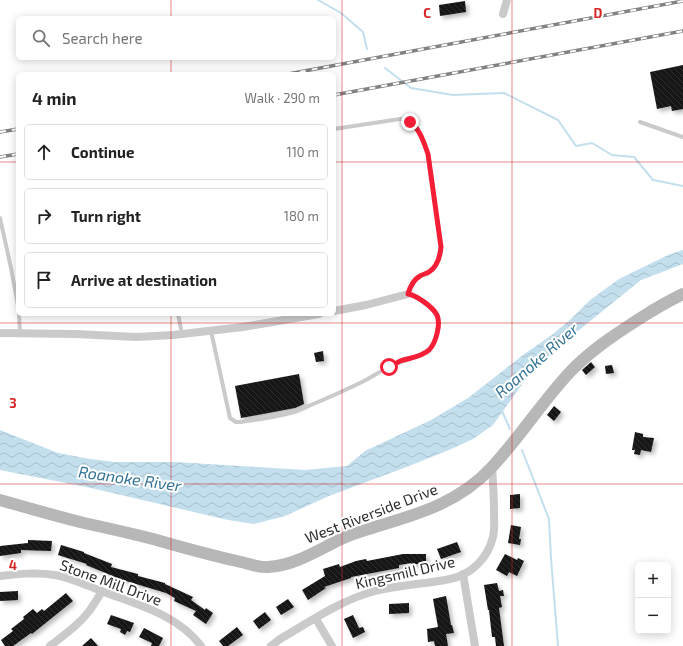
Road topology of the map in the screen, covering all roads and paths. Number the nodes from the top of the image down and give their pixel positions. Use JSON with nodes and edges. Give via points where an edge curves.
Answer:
{"nodes":[{"id":1,"x":507,"y":0,"type":"edge"},
{"id":2,"x":504,"y":14,"type":"dead end"},
{"id":3,"x":640,"y":122,"type":"dead end"},
{"id":4,"x":336,"y":129,"type":"edge"},
{"id":5,"x":683,"y":137,"type":"edge"},
{"id":6,"x":0,"y":218,"type":"edge"},
{"id":7,"x":408,"y":294,"type":"junction"},
{"id":8,"x":683,"y":294,"type":"edge"},
{"id":9,"x":16,"y":295,"type":"edge"},
{"id":10,"x":336,"y":311,"type":"edge"},
{"id":11,"x":19,"y":316,"type":"edge"},
{"id":12,"x":178,"y":316,"type":"edge"},
{"id":13,"x":308,"y":316,"type":"edge"},
{"id":14,"x":210,"y":331,"type":"junction"},
{"id":15,"x":0,"y":333,"type":"edge"},
{"id":16,"x":20,"y":333,"type":"junction"},
{"id":17,"x":182,"y":334,"type":"junction"},
{"id":18,"x":492,"y":467,"type":"junction"},
{"id":19,"x":0,"y":500,"type":"edge"},
{"id":20,"x":463,"y":574,"type":"junction"},
{"id":21,"x":0,"y":576,"type":"edge"},
{"id":22,"x":102,"y":592,"type":"junction"},
{"id":23,"x":316,"y":619,"type":"junction"},
{"id":24,"x":50,"y":646,"type":"edge"},
{"id":25,"x":201,"y":646,"type":"edge"},
{"id":26,"x":271,"y":646,"type":"edge"},
{"id":27,"x":332,"y":646,"type":"edge"},
{"id":28,"x":475,"y":646,"type":"edge"}],
"edges":[{"from":1,"to":2,"type":"street"},
{"from":3,"to":5,"type":"lane"},
{"from":4,"to":7,"type":"lane","via":[[406,120],[415,125],[425,145],[441,247],[434,267],[414,281]]},
{"from":6,"to":9,"type":"lane"},
{"from":7,"to":10,"type":"street"},
{"from":7,"to":14,"type":"lane","via":[[417,297],[437,315],[438,328],[432,347],[428,351],[298,411],[240,422],[230,418]]},
{"from":8,"to":18,"type":"street","name":"West Riverside Drive","via":[[629,326],[584,358],[556,388]]},
{"from":11,"to":16,"type":"lane"},
{"from":12,"to":17,"type":"lane"},
{"from":13,"to":14,"type":"street"},
{"from":14,"to":17,"type":"street"},
{"from":15,"to":16,"type":"street"},
{"from":16,"to":17,"type":"street","via":[[136,337]]},
{"from":18,"to":19,"type":"street","name":"West Riverside Drive","via":[[471,487],[443,504],[343,538],[301,559],[266,568]]},
{"from":18,"to":20,"type":"street","name":"Kingsmill Drive","via":[[494,536],[480,562]]},
{"from":20,"to":23,"type":"street","name":"Kingsmill Drive","via":[[450,579],[358,596]]},
{"from":20,"to":28,"type":"street"},
{"from":21,"to":22,"type":"street","name":"Stone Mill Drive","via":[[28,573],[55,575]]},
{"from":22,"to":24,"type":"street","via":[[81,621]]},
{"from":22,"to":25,"type":"street","name":"Stone Mill Drive","via":[[167,618],[183,627]]},
{"from":23,"to":26,"type":"street","name":"Kingsmill Drive"},
{"from":23,"to":27,"type":"street"}]}
